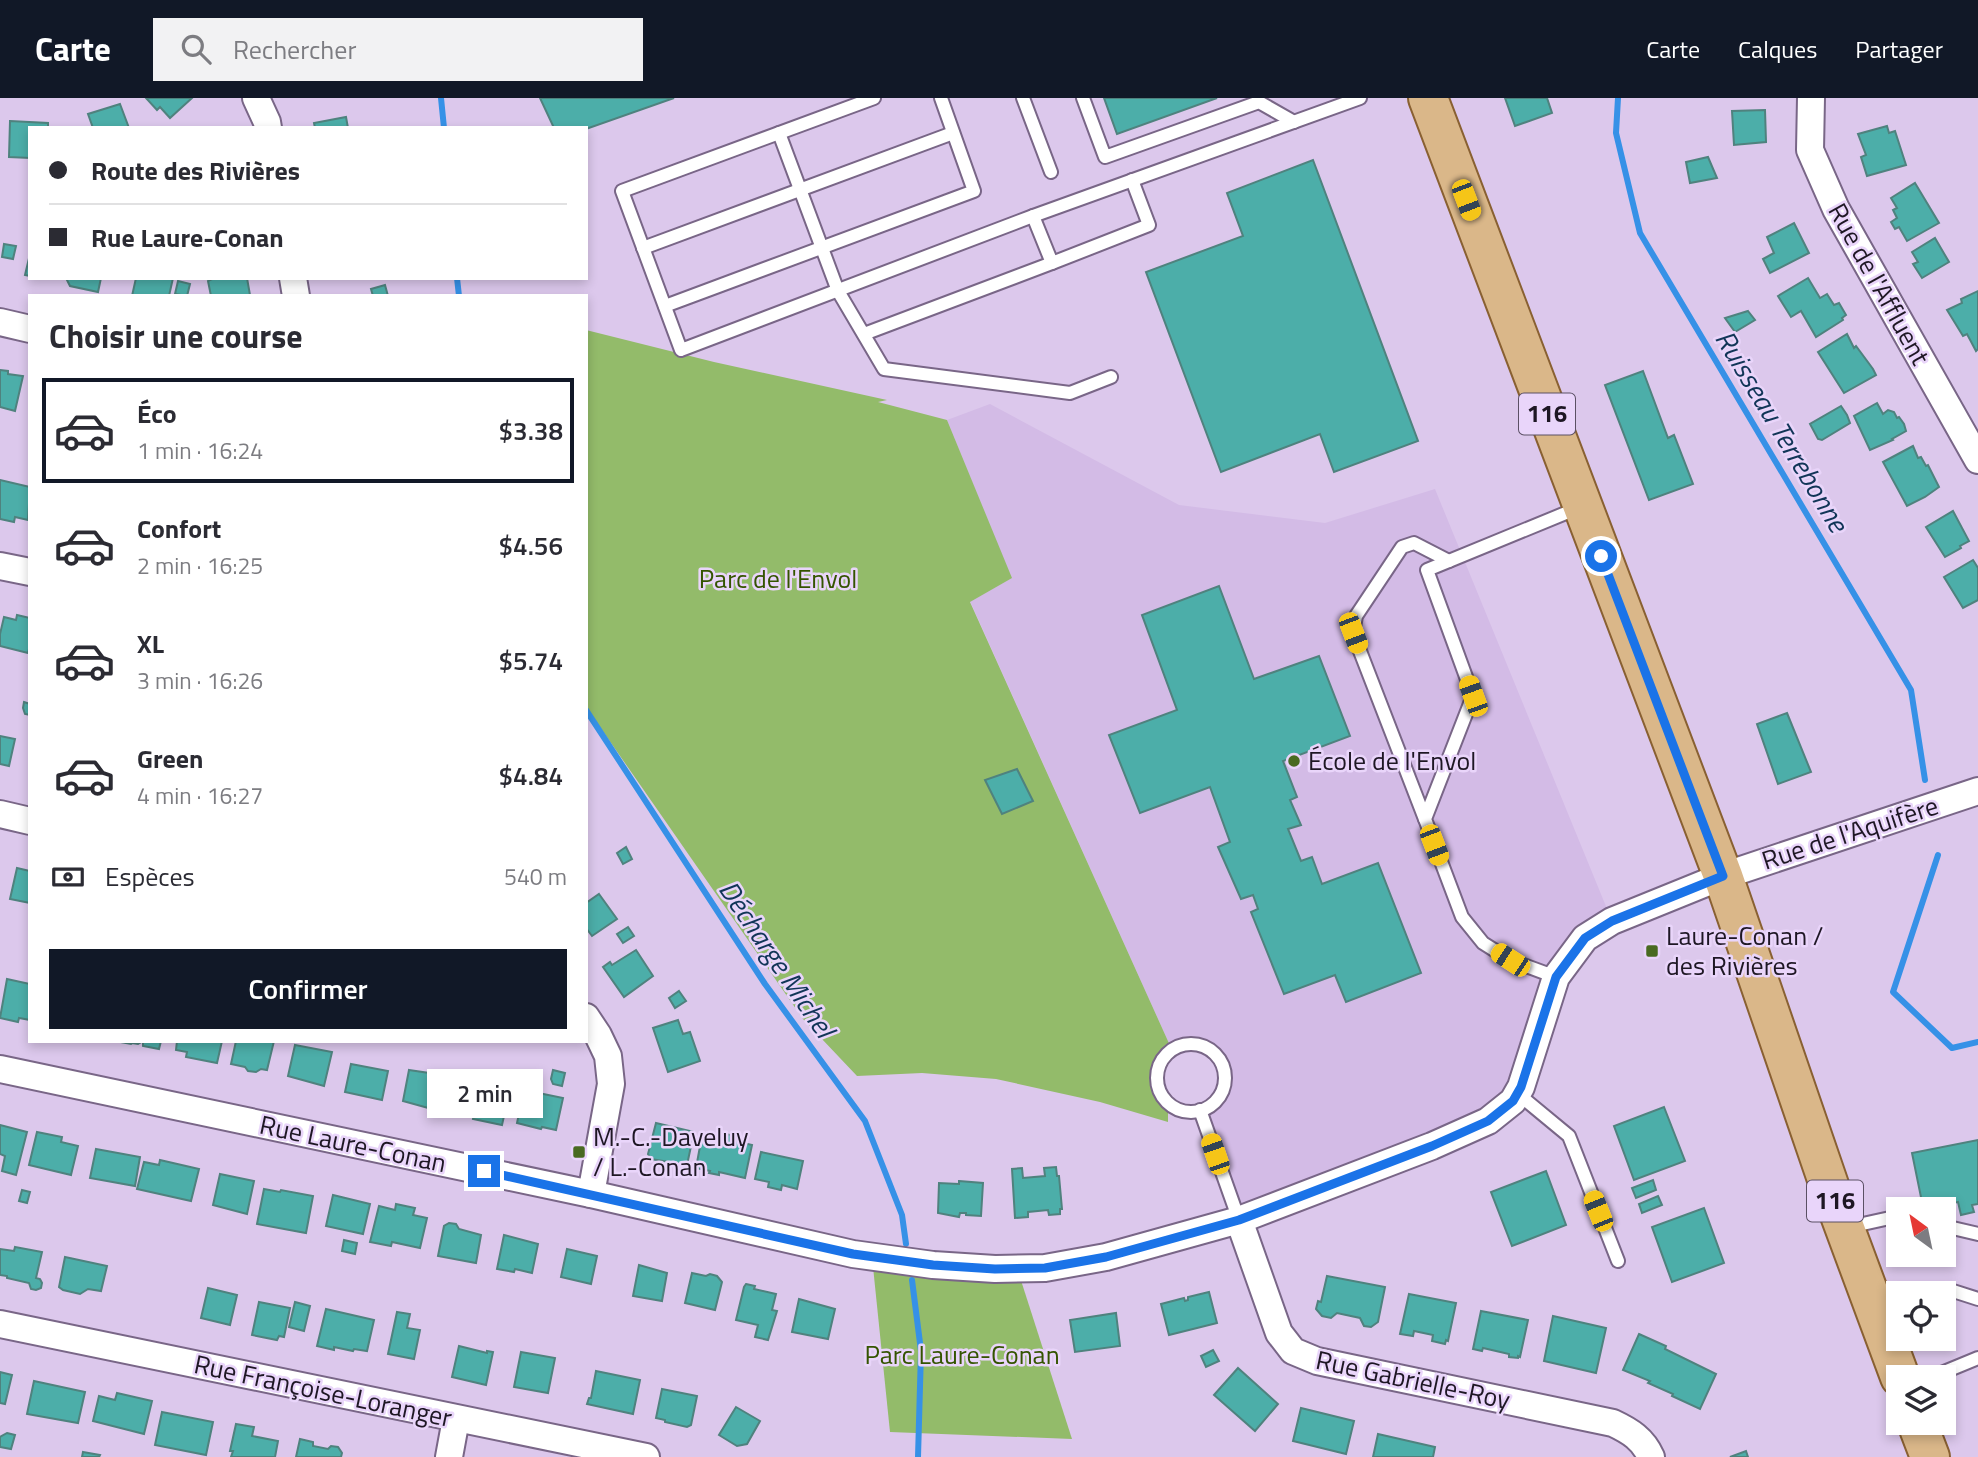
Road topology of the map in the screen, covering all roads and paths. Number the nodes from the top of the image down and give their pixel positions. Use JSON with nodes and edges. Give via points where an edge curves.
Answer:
{"nodes":[{"id":1,"x":256,"y":98,"type":"edge"},
{"id":2,"x":874,"y":98,"type":"edge"},
{"id":3,"x":941,"y":98,"type":"edge"},
{"id":4,"x":1023,"y":98,"type":"edge"},
{"id":5,"x":1083,"y":98,"type":"edge"},
{"id":6,"x":1360,"y":98,"type":"edge"},
{"id":7,"x":1428,"y":98,"type":"edge"},
{"id":8,"x":1811,"y":98,"type":"edge"},
{"id":9,"x":1294,"y":122,"type":"junction"},
{"id":10,"x":268,"y":126,"type":"edge"},
{"id":11,"x":779,"y":133,"type":"junction"},
{"id":12,"x":953,"y":133,"type":"junction"},
{"id":13,"x":1051,"y":172,"type":"dead end"},
{"id":14,"x":1132,"y":180,"type":"junction"},
{"id":15,"x":801,"y":190,"type":"junction"},
{"id":16,"x":1033,"y":216,"type":"junction"},
{"id":17,"x":643,"y":248,"type":"junction"},
{"id":18,"x":822,"y":248,"type":"junction"},
{"id":19,"x":1052,"y":263,"type":"junction"},
{"id":20,"x":838,"y":291,"type":"junction"},
{"id":21,"x":665,"y":306,"type":"junction"},
{"id":22,"x":0,"y":322,"type":"edge"},
{"id":23,"x":28,"y":329,"type":"edge"},
{"id":24,"x":864,"y":334,"type":"junction"},
{"id":25,"x":1111,"y":377,"type":"dead end"},
{"id":26,"x":1978,"y":460,"type":"edge"},
{"id":27,"x":1582,"y":506,"type":"junction"},
{"id":28,"x":1449,"y":561,"type":"junction"},
{"id":29,"x":0,"y":566,"type":"edge"},
{"id":30,"x":28,"y":572,"type":"edge"},
{"id":31,"x":1978,"y":792,"type":"edge"},
{"id":32,"x":0,"y":814,"type":"edge"},
{"id":33,"x":1425,"y":819,"type":"junction"},
{"id":34,"x":28,"y":821,"type":"edge"},
{"id":35,"x":1723,"y":876,"type":"junction"},
{"id":36,"x":1556,"y":977,"type":"junction"},
{"id":37,"x":588,"y":1020,"type":"edge"},
{"id":38,"x":0,"y":1069,"type":"edge"},
{"id":39,"x":1517,"y":1093,"type":"junction"},
{"id":40,"x":1200,"y":1110,"type":"junction"},
{"id":41,"x":591,"y":1194,"type":"junction"},
{"id":42,"x":1886,"y":1219,"type":"edge"},
{"id":43,"x":1239,"y":1220,"type":"junction"},
{"id":44,"x":1845,"y":1228,"type":"junction"},
{"id":45,"x":1956,"y":1229,"type":"edge"},
{"id":46,"x":1978,"y":1234,"type":"edge"},
{"id":47,"x":1618,"y":1261,"type":"dead end"},
{"id":48,"x":1956,"y":1292,"type":"edge"},
{"id":49,"x":1978,"y":1299,"type":"edge"},
{"id":50,"x":0,"y":1324,"type":"edge"},
{"id":51,"x":1978,"y":1358,"type":"edge"},
{"id":52,"x":1897,"y":1365,"type":"edge"},
{"id":53,"x":1956,"y":1367,"type":"edge"},
{"id":54,"x":456,"y":1419,"type":"junction"},
{"id":55,"x":1922,"y":1435,"type":"edge"},
{"id":56,"x":449,"y":1457,"type":"edge"},
{"id":57,"x":646,"y":1457,"type":"edge"},
{"id":58,"x":1651,"y":1457,"type":"edge"},
{"id":59,"x":1930,"y":1457,"type":"edge"}],
"edges":[{"from":1,"to":10,"type":"street"},
{"from":2,"to":11,"type":"lane"},
{"from":3,"to":12,"type":"lane"},
{"from":4,"to":13,"type":"lane"},
{"from":5,"to":9,"type":"lane","via":[[1105,157],[1259,102]]},
{"from":6,"to":9,"type":"lane"},
{"from":7,"to":27,"type":"main road","number":"116"},
{"from":8,"to":26,"type":"street","name":"Rue de l'Affluent","via":[[1810,149],[1836,209]]},
{"from":9,"to":14,"type":"lane"},
{"from":11,"to":15,"type":"lane"},
{"from":11,"to":17,"type":"lane","via":[[622,191]]},
{"from":12,"to":15,"type":"lane"},
{"from":12,"to":18,"type":"lane","via":[[974,191]]},
{"from":14,"to":16,"type":"lane"},
{"from":14,"to":19,"type":"lane","via":[[1149,225]]},
{"from":15,"to":17,"type":"lane"},
{"from":15,"to":18,"type":"lane"},
{"from":16,"to":19,"type":"lane"},
{"from":16,"to":20,"type":"lane"},
{"from":17,"to":21,"type":"lane"},
{"from":18,"to":20,"type":"lane"},
{"from":18,"to":21,"type":"lane"},
{"from":19,"to":24,"type":"lane"},
{"from":20,"to":21,"type":"lane","via":[[681,350]]},
{"from":20,"to":24,"type":"lane"},
{"from":22,"to":23,"type":"street"},
{"from":24,"to":25,"type":"lane","via":[[884,369],[1070,393]]},
{"from":27,"to":28,"type":"lane"},
{"from":27,"to":35,"type":"main road","number":"116"},
{"from":28,"to":33,"type":"lane","via":[[1427,570],[1473,696]]},
{"from":28,"to":33,"type":"lane","via":[[1414,543],[1402,547],[1356,616],[1353,633]]},
{"from":29,"to":30,"type":"street"},
{"from":31,"to":35,"type":"street","name":"Rue de l'Aquifère"},
{"from":32,"to":34,"type":"street"},
{"from":33,"to":36,"type":"lane","via":[[1462,917],[1483,943],[1510,960]]},
{"from":35,"to":36,"type":"street","name":"Rue Laure-Conan","via":[[1612,921],[1585,938]]},
{"from":35,"to":44,"type":"main road","number":"116"},
{"from":36,"to":39,"type":"street","name":"Rue Laure-Conan"},
{"from":37,"to":41,"type":"street","via":[[608,1056],[611,1084]]},
{"from":38,"to":41,"type":"street","name":"Rue Laure-Conan"},
{"from":39,"to":43,"type":"street","name":"Rue Laure-Conan","via":[[1488,1121]]},
{"from":39,"to":47,"type":"lane","via":[[1569,1136]]},
{"from":40,"to":40,"type":"lane","via":[[1221,1094],[1224,1071],[1218,1057],[1204,1046],[1179,1046],[1161,1061],[1158,1088],[1178,1109]]},
{"from":40,"to":43,"type":"lane","name":"Rue Gabrielle-Roy"},
{"from":41,"to":43,"type":"street","name":"Rue Laure-Conan","via":[[853,1254],[995,1269],[1045,1268],[1106,1257]]},
{"from":42,"to":44,"type":"lane"},
{"from":43,"to":58,"type":"street","name":"Rue Gabrielle-Roy","via":[[1279,1333],[1293,1351],[1317,1361],[1613,1423],[1633,1433]]},
{"from":44,"to":52,"type":"main road","number":"116","via":[[1881,1309]]},
{"from":45,"to":46,"type":"lane"},
{"from":48,"to":49,"type":"lane"},
{"from":50,"to":54,"type":"street","name":"Rue Françoise-Loranger"},
{"from":51,"to":53,"type":"lane"},
{"from":54,"to":56,"type":"street"},
{"from":54,"to":57,"type":"street","name":"Rue Françoise-Loranger"},
{"from":55,"to":59,"type":"main road"}]}
